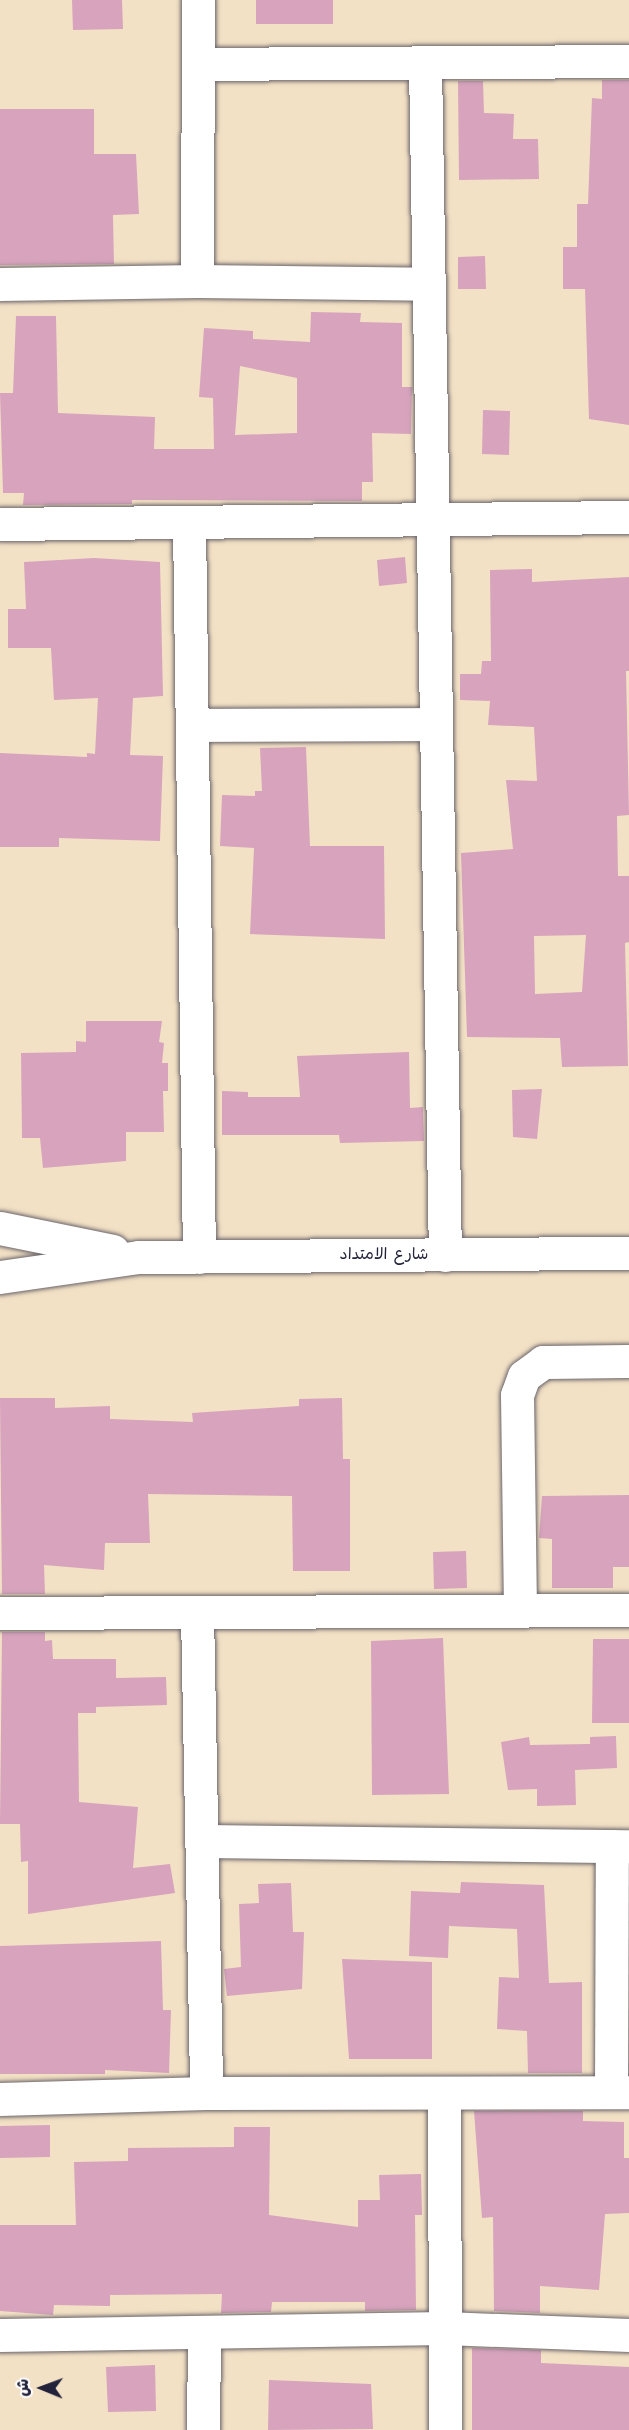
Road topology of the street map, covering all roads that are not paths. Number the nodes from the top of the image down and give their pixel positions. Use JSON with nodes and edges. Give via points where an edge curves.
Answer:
{"nodes":[{"id":1,"x":198,"y":0,"type":"edge"},
{"id":2,"x":629,"y":61,"type":"edge"},
{"id":3,"x":198,"y":64,"type":"junction"},
{"id":4,"x":425,"y":64,"type":"junction"},
{"id":5,"x":197,"y":281,"type":"junction"},
{"id":6,"x":0,"y":284,"type":"edge"},
{"id":7,"x":428,"y":284,"type":"junction"},
{"id":8,"x":629,"y":517,"type":"edge"},
{"id":9,"x":433,"y":519,"type":"junction"},
{"id":10,"x":189,"y":522,"type":"junction"},
{"id":11,"x":0,"y":524,"type":"edge"},
{"id":12,"x":436,"y":724,"type":"junction"},
{"id":13,"x":192,"y":725,"type":"junction"},
{"id":14,"x":0,"y":1228,"type":"edge"},
{"id":15,"x":629,"y":1253,"type":"edge"},
{"id":16,"x":445,"y":1255,"type":"junction"},
{"id":17,"x":139,"y":1257,"type":"junction"},
{"id":18,"x":199,"y":1257,"type":"junction"},
{"id":19,"x":0,"y":1277,"type":"edge"},
{"id":20,"x":629,"y":1361,"type":"edge"},
{"id":21,"x":520,"y":1610,"type":"junction"},
{"id":22,"x":629,"y":1610,"type":"edge"},
{"id":23,"x":197,"y":1612,"type":"junction"},
{"id":24,"x":0,"y":1613,"type":"edge"},
{"id":25,"x":201,"y":1841,"type":"junction"},
{"id":26,"x":621,"y":1846,"type":"edge"},
{"id":27,"x":620,"y":2092,"type":"edge"},
{"id":28,"x":206,"y":2093,"type":"junction"},
{"id":29,"x":444,"y":2094,"type":"junction"},
{"id":30,"x":0,"y":2099,"type":"edge"},
{"id":31,"x":445,"y":2328,"type":"junction"},
{"id":32,"x":204,"y":2333,"type":"junction"},
{"id":33,"x":629,"y":2335,"type":"edge"},
{"id":34,"x":0,"y":2336,"type":"edge"},
{"id":35,"x":203,"y":2430,"type":"edge"},
{"id":36,"x":445,"y":2430,"type":"edge"}],
"edges":[{"from":1,"to":3,"type":"street"},
{"from":2,"to":4,"type":"street"},
{"from":3,"to":4,"type":"street"},
{"from":3,"to":5,"type":"street"},
{"from":4,"to":7,"type":"street"},
{"from":5,"to":6,"type":"street"},
{"from":5,"to":7,"type":"street"},
{"from":7,"to":9,"type":"street"},
{"from":8,"to":9,"type":"street"},
{"from":9,"to":10,"type":"street"},
{"from":9,"to":12,"type":"street"},
{"from":10,"to":11,"type":"street"},
{"from":10,"to":13,"type":"street"},
{"from":12,"to":13,"type":"street"},
{"from":12,"to":16,"type":"street"},
{"from":13,"to":18,"type":"street"},
{"from":14,"to":17,"type":"street","name":"شارع الامتداد"},
{"from":15,"to":16,"type":"street","name":"شارع الامتداد"},
{"from":16,"to":18,"type":"street","name":"شارع الامتداد"},
{"from":17,"to":18,"type":"street","name":"شارع الامتداد"},
{"from":17,"to":19,"type":"street","name":"شارع الامتداد"},
{"from":20,"to":21,"type":"street","via":[[543,1362],[524,1376],[517,1395]]},
{"from":21,"to":22,"type":"street"},
{"from":21,"to":23,"type":"street"},
{"from":23,"to":24,"type":"street"},
{"from":23,"to":25,"type":"street"},
{"from":25,"to":26,"type":"street"},
{"from":25,"to":28,"type":"street"},
{"from":26,"to":27,"type":"street"},
{"from":27,"to":29,"type":"street"},
{"from":28,"to":29,"type":"street"},
{"from":28,"to":30,"type":"street"},
{"from":29,"to":31,"type":"street"},
{"from":31,"to":32,"type":"street"},
{"from":31,"to":33,"type":"street"},
{"from":31,"to":36,"type":"street"},
{"from":32,"to":34,"type":"street"},
{"from":32,"to":35,"type":"street"}]}
